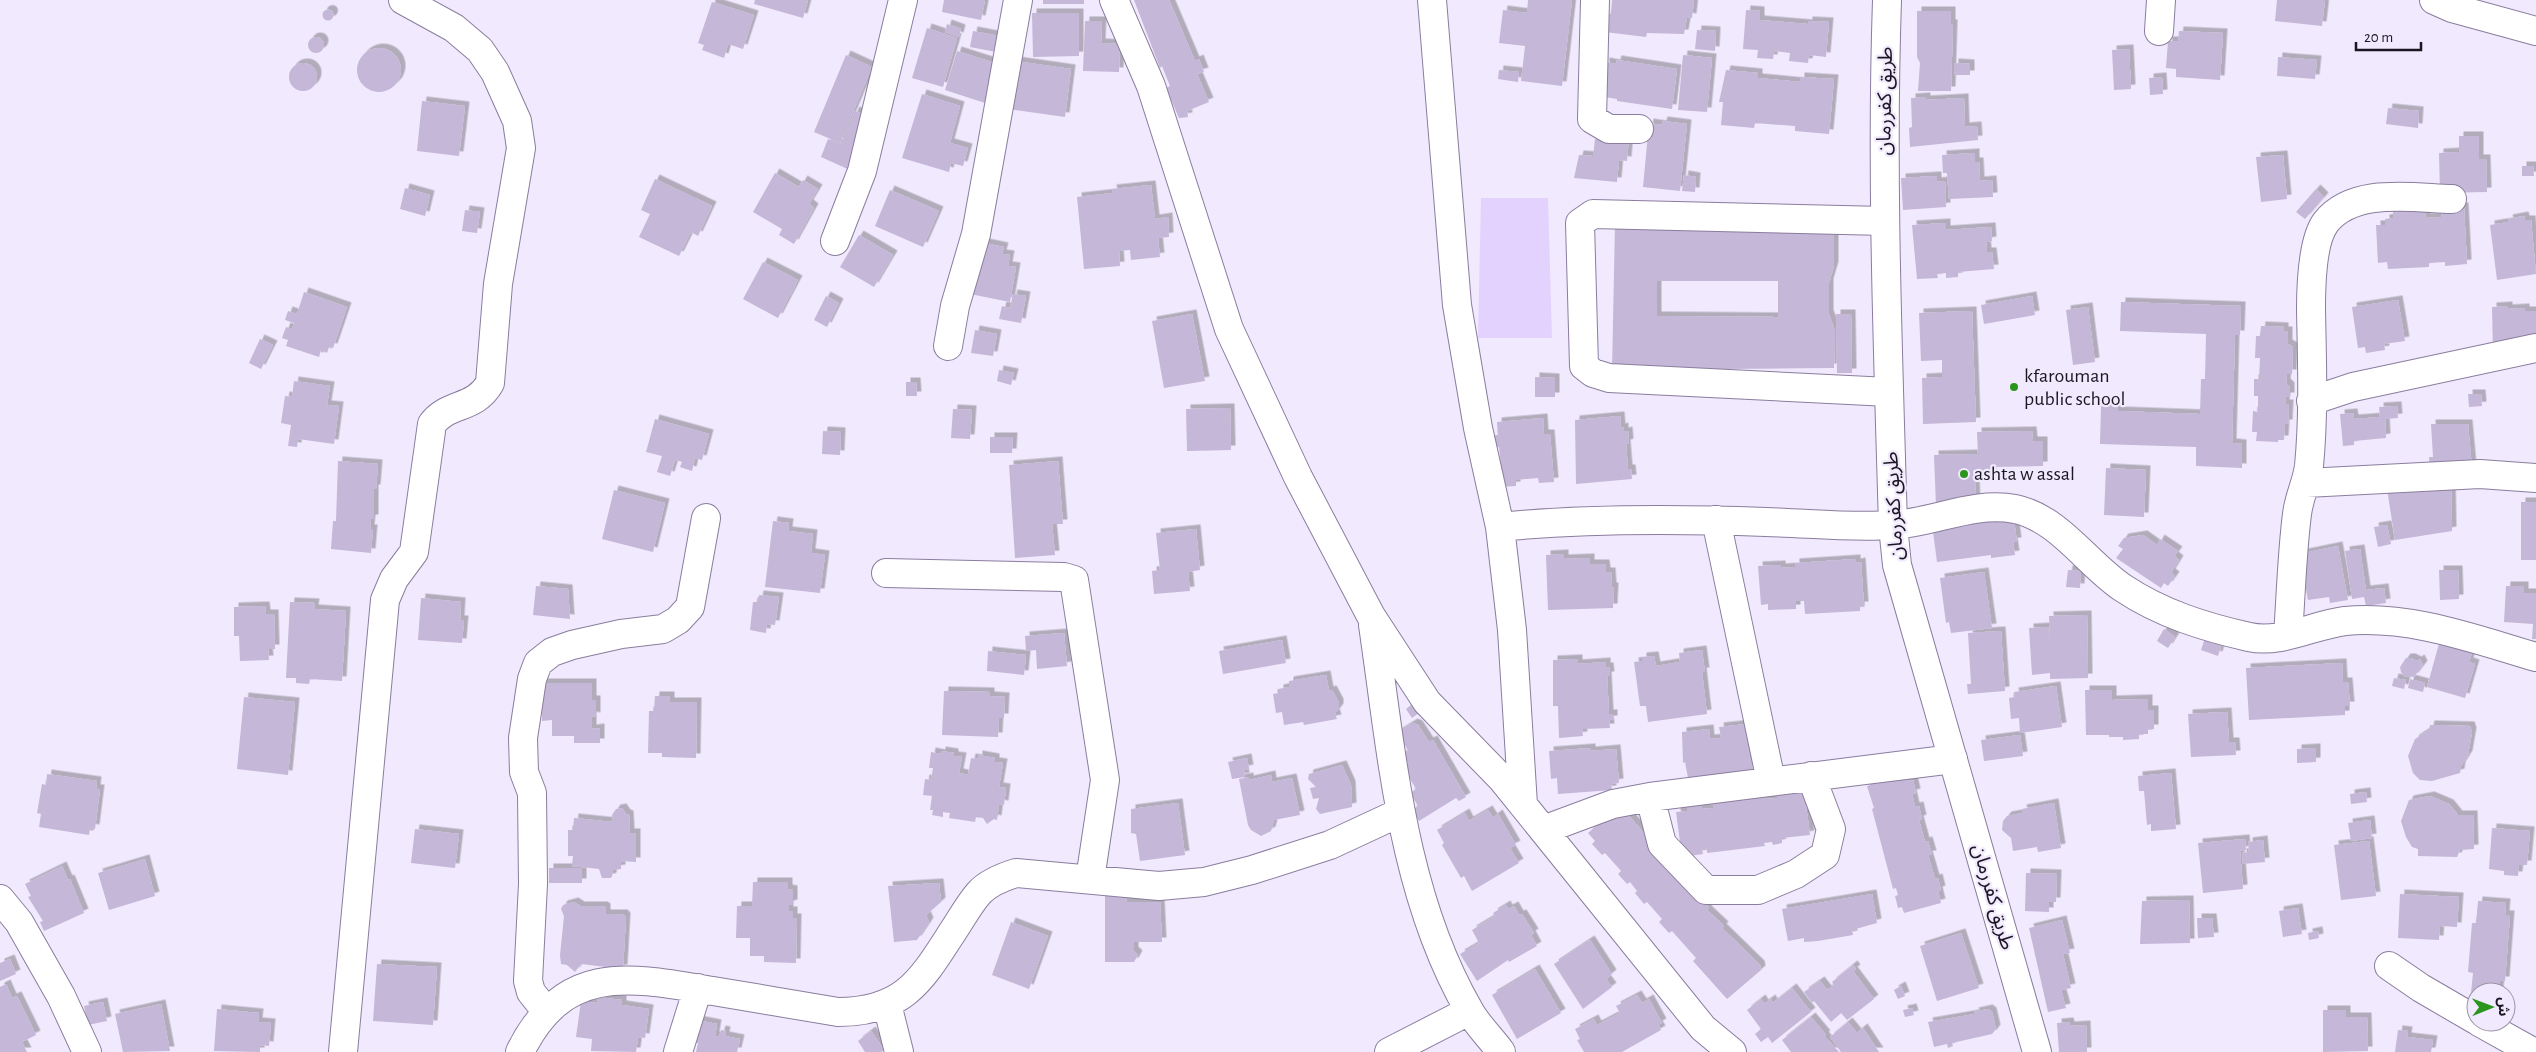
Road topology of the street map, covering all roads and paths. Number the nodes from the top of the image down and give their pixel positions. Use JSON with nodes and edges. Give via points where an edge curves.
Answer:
{"nodes":[{"id":1,"x":403,"y":0,"type":"edge"},
{"id":2,"x":902,"y":0,"type":"edge"},
{"id":3,"x":1018,"y":0,"type":"edge"},
{"id":4,"x":1114,"y":0,"type":"edge"},
{"id":5,"x":1432,"y":0,"type":"edge"},
{"id":6,"x":1595,"y":0,"type":"edge"},
{"id":7,"x":1887,"y":0,"type":"edge"},
{"id":8,"x":2161,"y":0,"type":"edge"},
{"id":9,"x":2434,"y":0,"type":"edge"},
{"id":10,"x":2159,"y":31,"type":"dead end"},
{"id":11,"x":2536,"y":32,"type":"edge"},
{"id":12,"x":1639,"y":129,"type":"dead end"},
{"id":13,"x":2452,"y":199,"type":"dead end"},
{"id":14,"x":1885,"y":221,"type":"junction"},
{"id":15,"x":835,"y":241,"type":"dead end"},
{"id":16,"x":948,"y":346,"type":"dead end"},
{"id":17,"x":2536,"y":348,"type":"edge"},
{"id":18,"x":1889,"y":392,"type":"junction"},
{"id":19,"x":2311,"y":401,"type":"junction"},
{"id":20,"x":2536,"y":478,"type":"edge"},
{"id":21,"x":2306,"y":483,"type":"junction"},
{"id":22,"x":706,"y":518,"type":"dead end"},
{"id":23,"x":1716,"y":520,"type":"junction"},
{"id":24,"x":1893,"y":526,"type":"junction"},
{"id":25,"x":1500,"y":527,"type":"junction"},
{"id":26,"x":886,"y":573,"type":"dead end"},
{"id":27,"x":1371,"y":616,"type":"junction"},
{"id":28,"x":2288,"y":635,"type":"junction"},
{"id":29,"x":2536,"y":657,"type":"edge"},
{"id":30,"x":1953,"y":758,"type":"junction"},
{"id":31,"x":1810,"y":776,"type":"junction"},
{"id":32,"x":1771,"y":780,"type":"junction"},
{"id":33,"x":1650,"y":798,"type":"junction"},
{"id":34,"x":1523,"y":806,"type":"junction"},
{"id":35,"x":1401,"y":812,"type":"junction"},
{"id":36,"x":1543,"y":830,"type":"junction"},
{"id":37,"x":1090,"y":879,"type":"junction"},
{"id":38,"x":0,"y":900,"type":"edge"},
{"id":39,"x":2389,"y":966,"type":"dead end"},
{"id":40,"x":698,"y":988,"type":"junction"},
{"id":41,"x":888,"y":1004,"type":"junction"},
{"id":42,"x":546,"y":1011,"type":"junction"},
{"id":43,"x":1470,"y":1011,"type":"junction"},
{"id":44,"x":2466,"y":1014,"type":"edge"},
{"id":45,"x":2497,"y":1032,"type":"edge"},
{"id":46,"x":87,"y":1052,"type":"edge"},
{"id":47,"x":344,"y":1052,"type":"edge"},
{"id":48,"x":520,"y":1052,"type":"edge"},
{"id":49,"x":678,"y":1052,"type":"edge"},
{"id":50,"x":898,"y":1052,"type":"edge"},
{"id":51,"x":1389,"y":1052,"type":"edge"},
{"id":52,"x":1501,"y":1052,"type":"edge"},
{"id":53,"x":1732,"y":1052,"type":"edge"},
{"id":54,"x":2037,"y":1052,"type":"edge"},
{"id":55,"x":2533,"y":1052,"type":"edge"}],
"edges":[{"from":1,"to":47,"type":"street","via":[[454,28],[480,50],[495,72],[517,121],[521,148],[498,284],[490,383],[477,399],[439,415],[432,424],[414,552],[394,579],[386,600]]},
{"from":2,"to":15,"type":"street","via":[[862,171]]},
{"from":3,"to":16,"type":"street","via":[[976,234],[955,306]]},
{"from":4,"to":27,"type":"street","via":[[1151,86],[1229,329],[1298,477]]},
{"from":5,"to":25,"type":"street","via":[[1458,305],[1478,428]]},
{"from":6,"to":12,"type":"street","via":[[1592,119],[1609,129]]},
{"from":7,"to":14,"type":"street","name":"طريق كفررمان"},
{"from":8,"to":10,"type":"street"},
{"from":9,"to":11,"type":"street"},
{"from":13,"to":19,"type":"street","via":[[2384,197],[2353,203],[2338,210],[2325,223],[2317,243],[2311,295]]},
{"from":14,"to":18,"type":"street","name":"طريق كفررمان"},
{"from":14,"to":18,"type":"street","via":[[1593,214],[1580,224],[1584,366],[1593,373],[1609,378]]},
{"from":17,"to":19,"type":"street","via":[[2353,387]]},
{"from":18,"to":24,"type":"street","name":"طريق كفررمان"},
{"from":19,"to":21,"type":"street"},
{"from":20,"to":21,"type":"street","via":[[2480,474]]},
{"from":21,"to":28,"type":"street","via":[[2297,512]]},
{"from":22,"to":42,"type":"street","via":[[690,607],[678,620],[663,629],[621,634],[552,652],[538,663],[532,679],[523,738],[524,772],[532,793],[533,884],[528,981],[531,992]]},
{"from":23,"to":24,"type":"street"},
{"from":23,"to":25,"type":"street","via":[[1534,523]]},
{"from":23,"to":32,"type":"street"},
{"from":24,"to":28,"type":"street","via":[[1985,507],[2015,509],[2042,518],[2121,587],[2171,614],[2253,638],[2271,640]]},
{"from":24,"to":30,"type":"street","name":"طريق كفررمان","via":[[1897,565]]},
{"from":25,"to":34,"type":"street","via":[[1512,630]]},
{"from":26,"to":37,"type":"street","via":[[1064,577],[1074,580],[1105,780]]},
{"from":27,"to":34,"type":"street","via":[[1427,702],[1502,779]]},
{"from":27,"to":35,"type":"street"},
{"from":28,"to":29,"type":"street","via":[[2344,622],[2394,621],[2456,633]]},
{"from":30,"to":31,"type":"street"},
{"from":30,"to":54,"type":"street","name":"طريق كفررمان"},
{"from":31,"to":32,"type":"street"},
{"from":31,"to":33,"type":"street","via":[[1831,829],[1825,855],[1796,874],[1758,890],[1706,890],[1662,844]]},
{"from":32,"to":33,"type":"street"},
{"from":33,"to":36,"type":"street","via":[[1613,804]]},
{"from":34,"to":36,"type":"street"},
{"from":35,"to":37,"type":"street","via":[[1330,845],[1204,882],[1159,886]]},
{"from":35,"to":43,"type":"street","via":[[1416,882],[1446,965]]},
{"from":36,"to":53,"type":"street","via":[[1703,1028]]},
{"from":37,"to":41,"type":"street","via":[[1016,873],[1000,879],[980,892],[928,970],[905,994]]},
{"from":38,"to":46,"type":"street","via":[[19,922],[61,996]]},
{"from":39,"to":44,"type":"street"},
{"from":40,"to":41,"type":"street","via":[[838,1012],[857,1012]]},
{"from":40,"to":42,"type":"street","via":[[631,979],[597,982],[574,991]]},
{"from":40,"to":49,"type":"street"},
{"from":41,"to":50,"type":"street"},
{"from":42,"to":48,"type":"street"},
{"from":43,"to":51,"type":"street"},
{"from":43,"to":52,"type":"street"},
{"from":45,"to":55,"type":"street"}]}
